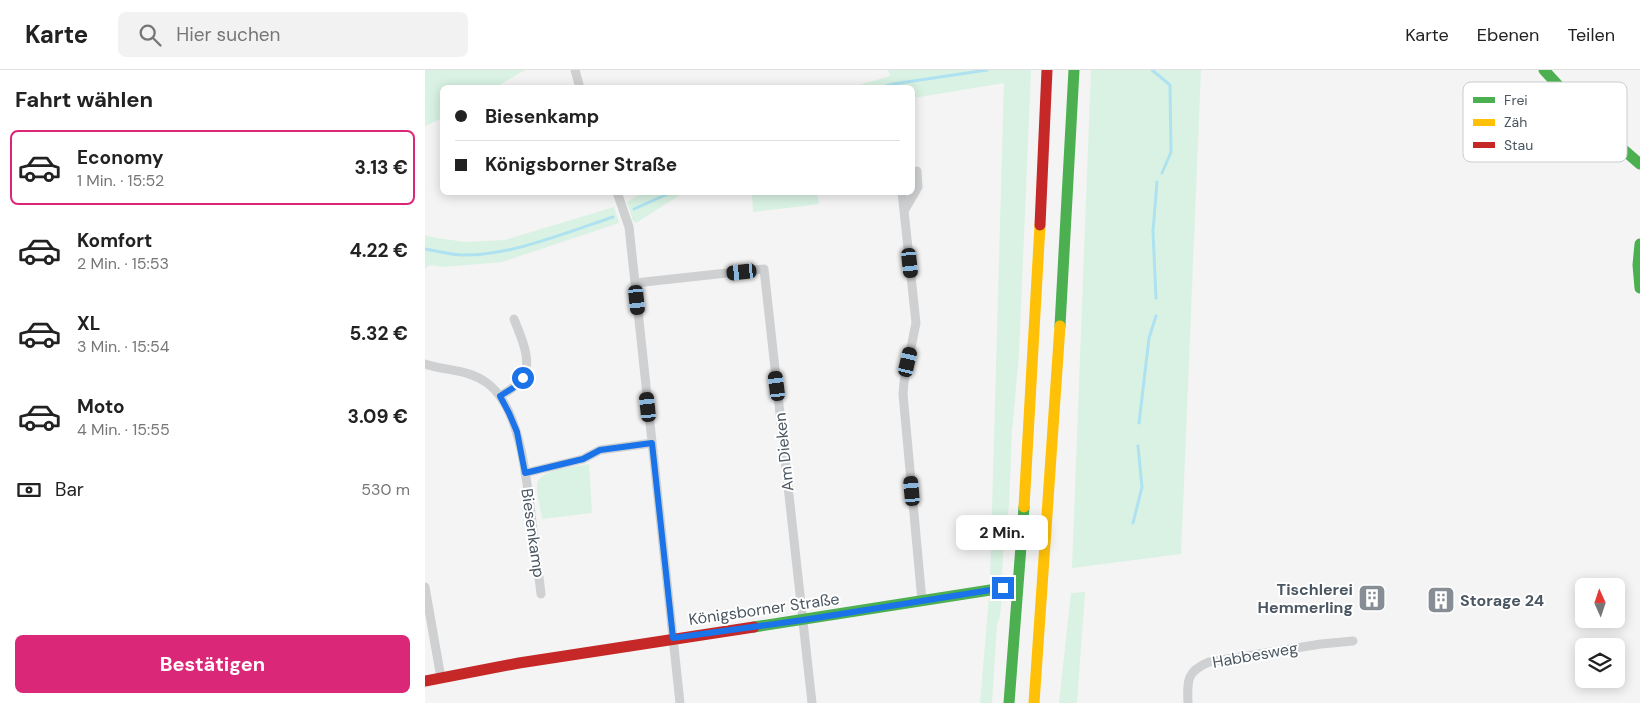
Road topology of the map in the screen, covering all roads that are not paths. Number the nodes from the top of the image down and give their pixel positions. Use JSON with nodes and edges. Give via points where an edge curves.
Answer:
{"nodes":[{"id":1,"x":575,"y":70,"type":"edge"},
{"id":2,"x":1047,"y":70,"type":"edge"},
{"id":3,"x":1074,"y":70,"type":"edge"},
{"id":4,"x":1544,"y":70,"type":"edge"},
{"id":5,"x":1555,"y":82,"type":"edge"},
{"id":6,"x":579,"y":85,"type":"edge"},
{"id":7,"x":1627,"y":151,"type":"edge"},
{"id":8,"x":1638,"y":161,"type":"edge"},
{"id":9,"x":915,"y":172,"type":"edge"},
{"id":10,"x":915,"y":193,"type":"edge"},
{"id":11,"x":618,"y":195,"type":"edge"},
{"id":12,"x":902,"y":195,"type":"edge"},
{"id":13,"x":914,"y":195,"type":"edge"},
{"id":14,"x":904,"y":211,"type":"junction"},
{"id":15,"x":1640,"y":244,"type":"edge"},
{"id":16,"x":635,"y":283,"type":"junction"},
{"id":17,"x":1640,"y":288,"type":"edge"},
{"id":18,"x":514,"y":319,"type":"dead end"},
{"id":19,"x":425,"y":364,"type":"edge"},
{"id":20,"x":500,"y":396,"type":"junction"},
{"id":21,"x":652,"y":443,"type":"junction"},
{"id":22,"x":525,"y":473,"type":"junction"},
{"id":23,"x":425,"y":587,"type":"edge"},
{"id":24,"x":1003,"y":588,"type":"dead end"},
{"id":25,"x":541,"y":594,"type":"dead end"},
{"id":26,"x":923,"y":601,"type":"junction"},
{"id":27,"x":803,"y":620,"type":"junction"},
{"id":28,"x":673,"y":638,"type":"junction"},
{"id":29,"x":1353,"y":641,"type":"dead end"},
{"id":30,"x":441,"y":678,"type":"junction"},
{"id":31,"x":425,"y":681,"type":"edge"},
{"id":32,"x":681,"y":703,"type":"edge"},
{"id":33,"x":811,"y":703,"type":"edge"},
{"id":34,"x":1009,"y":703,"type":"edge"},
{"id":35,"x":1034,"y":703,"type":"edge"},
{"id":36,"x":1189,"y":703,"type":"edge"}],
"edges":[{"from":1,"to":6,"type":"street"},
{"from":2,"to":34,"type":"main road","via":[[1040,247]]},
{"from":3,"to":35,"type":"main road","via":[[1066,249]]},
{"from":4,"to":5,"type":"main road"},
{"from":7,"to":8,"type":"main road"},
{"from":9,"to":10,"type":"street","via":[[919,187]]},
{"from":11,"to":16,"type":"street","via":[[627,221]]},
{"from":12,"to":14,"type":"street"},
{"from":13,"to":14,"type":"street"},
{"from":14,"to":26,"type":"street","via":[[916,323],[903,394]]},
{"from":15,"to":17,"type":"main road"},
{"from":16,"to":21,"type":"street"},
{"from":16,"to":27,"type":"street","name":"Am Dieken","via":[[764,270]]},
{"from":18,"to":20,"type":"street","via":[[524,347],[526,365],[523,378]]},
{"from":19,"to":20,"type":"street","name":"Biesenkamp","via":[[472,374]]},
{"from":20,"to":22,"type":"street","name":"Biesenkamp","via":[[517,432]]},
{"from":21,"to":22,"type":"street","name":"Biesenkamp","via":[[600,450],[583,459]]},
{"from":21,"to":28,"type":"street"},
{"from":22,"to":25,"type":"street","name":"Biesenkamp"},
{"from":23,"to":30,"type":"street"},
{"from":24,"to":26,"type":"main road","name":"Königsborner Straße"},
{"from":26,"to":27,"type":"main road","name":"Königsborner Straße"},
{"from":27,"to":28,"type":"main road","name":"Königsborner Straße"},
{"from":27,"to":33,"type":"street","name":"Am Dieken"},
{"from":28,"to":30,"type":"main road","name":"Königsborner Straße"},
{"from":28,"to":32,"type":"street"},
{"from":29,"to":36,"type":"street","name":"Habbesweg","via":[[1198,666],[1190,675],[1187,686]]},
{"from":30,"to":31,"type":"main road","name":"Königsborner Straße"}]}
